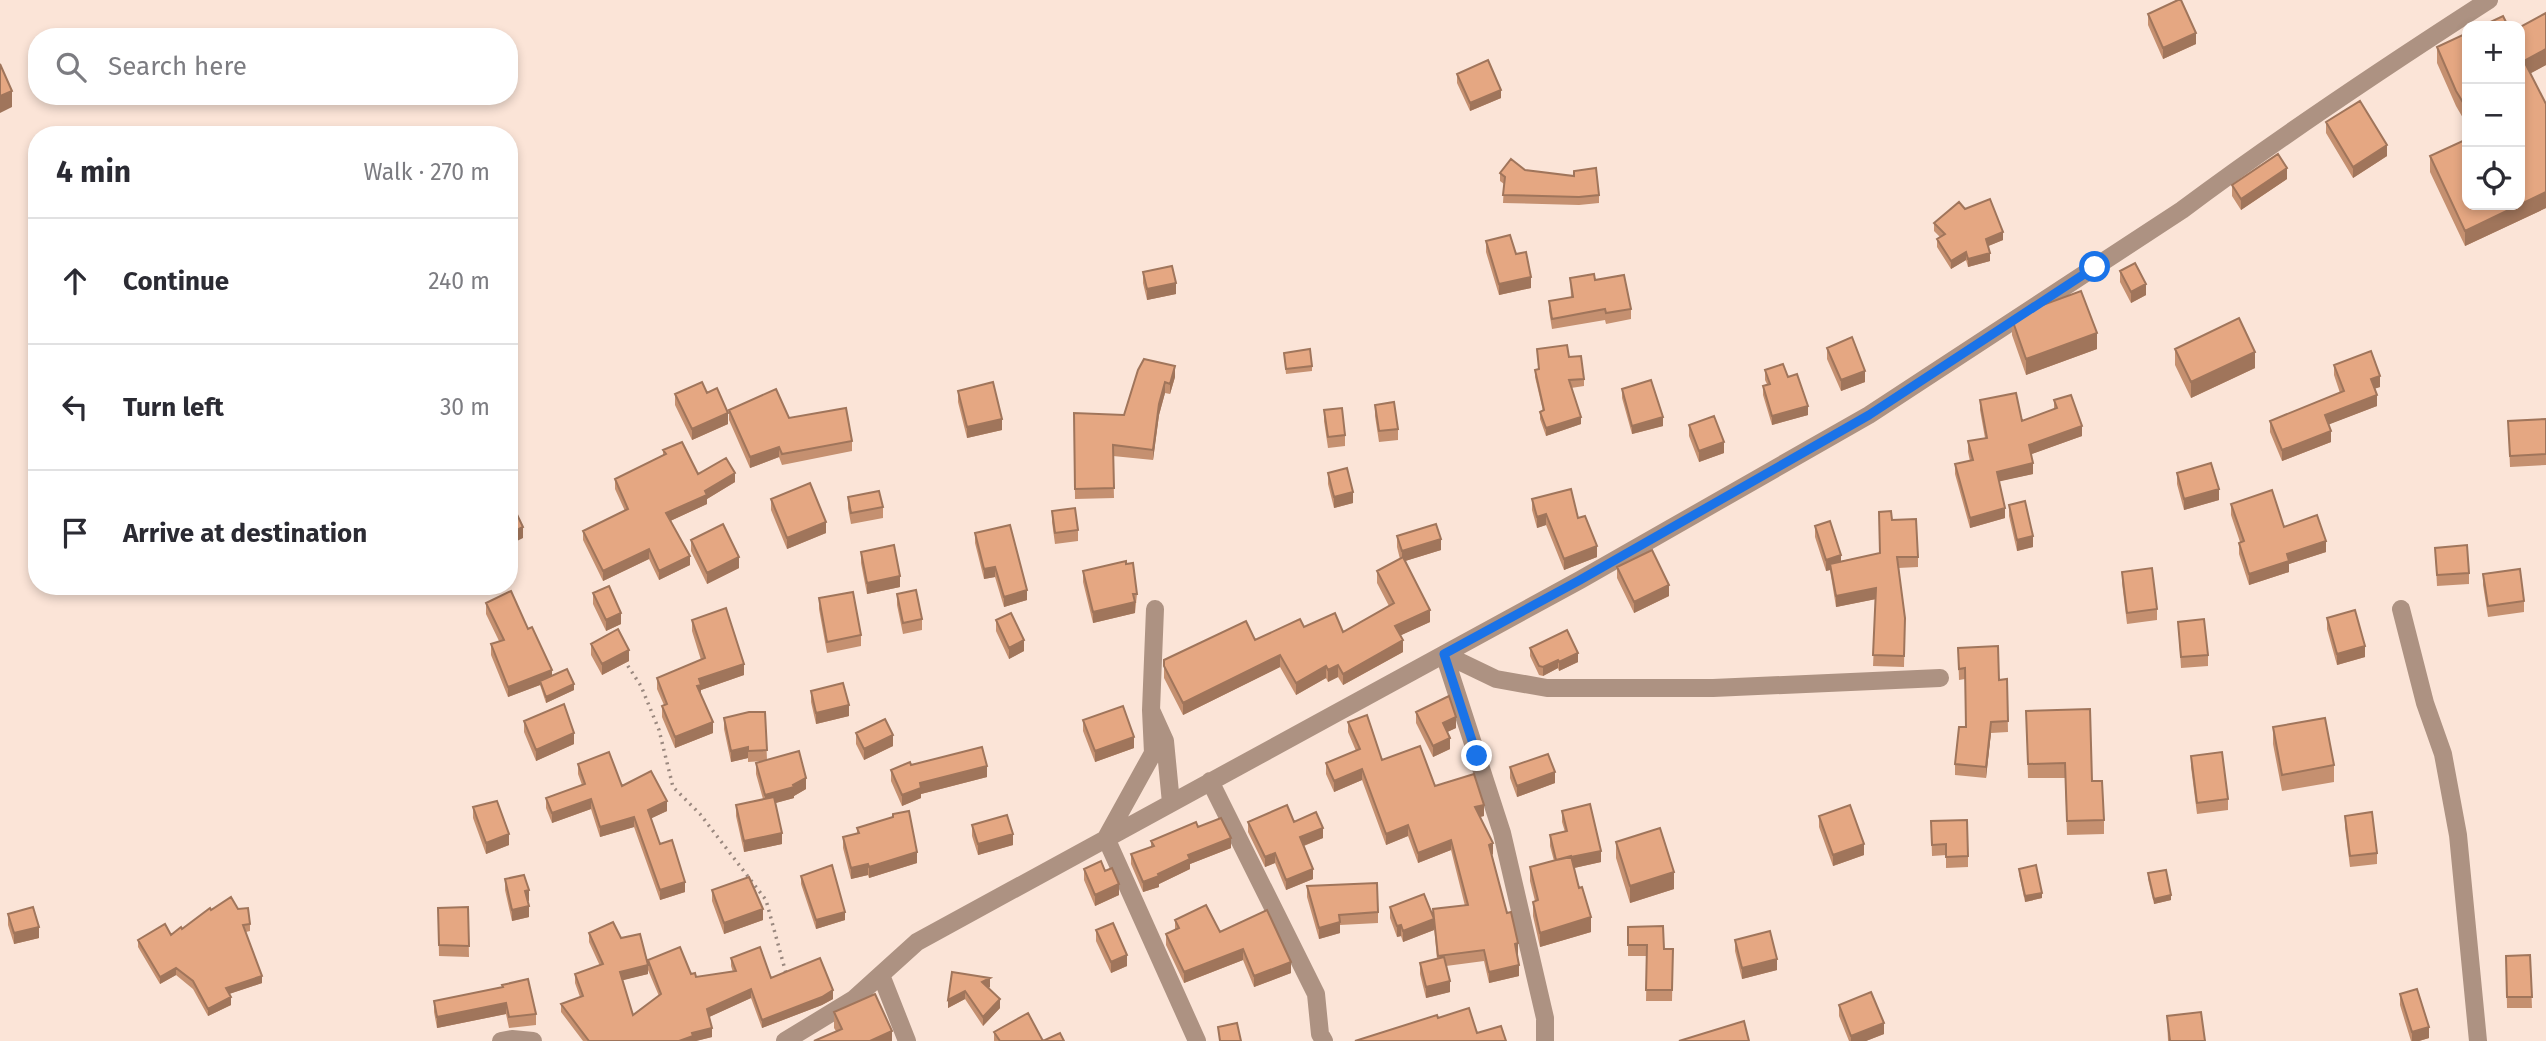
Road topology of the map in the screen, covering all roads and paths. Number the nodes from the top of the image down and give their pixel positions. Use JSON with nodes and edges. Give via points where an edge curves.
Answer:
{"nodes":[{"id":1,"x":2489,"y":0,"type":"edge"},
{"id":2,"x":1155,"y":609,"type":"dead end"},
{"id":3,"x":2401,"y":609,"type":"dead end"},
{"id":4,"x":1444,"y":654,"type":"junction"},
{"id":5,"x":621,"y":655,"type":"edge"},
{"id":6,"x":1940,"y":678,"type":"dead end"},
{"id":7,"x":1151,"y":710,"type":"junction"},
{"id":8,"x":1210,"y":781,"type":"junction"},
{"id":9,"x":1171,"y":803,"type":"junction"},
{"id":10,"x":1106,"y":838,"type":"junction"},
{"id":11,"x":881,"y":975,"type":"junction"},
{"id":12,"x":790,"y":987,"type":"edge"},
{"id":13,"x":501,"y":1041,"type":"edge"},
{"id":14,"x":533,"y":1041,"type":"edge"},
{"id":15,"x":785,"y":1041,"type":"edge"},
{"id":16,"x":907,"y":1041,"type":"edge"},
{"id":17,"x":1197,"y":1041,"type":"edge"},
{"id":18,"x":1324,"y":1041,"type":"edge"},
{"id":19,"x":1545,"y":1041,"type":"edge"},
{"id":20,"x":2478,"y":1041,"type":"edge"}],
"edges":[{"from":1,"to":4,"type":"street","via":[[2182,211],[1869,415]]},
{"from":2,"to":7,"type":"street"},
{"from":3,"to":20,"type":"street","via":[[2443,754],[2458,835]]},
{"from":4,"to":6,"type":"street","via":[[1496,679],[1547,688],[1713,688]]},
{"from":4,"to":8,"type":"street"},
{"from":4,"to":19,"type":"street","via":[[1502,833],[1545,1018]]},
{"from":5,"to":12,"type":"path","via":[[642,686],[673,787],[766,900]]},
{"from":7,"to":9,"type":"street","via":[[1165,741]]},
{"from":7,"to":10,"type":"street","via":[[1153,753]]},
{"from":8,"to":9,"type":"street"},
{"from":8,"to":18,"type":"street","via":[[1317,994]]},
{"from":9,"to":10,"type":"street"},
{"from":10,"to":11,"type":"street","via":[[917,942]]},
{"from":10,"to":17,"type":"street"},
{"from":11,"to":15,"type":"street","via":[[854,999]]},
{"from":11,"to":16,"type":"street"},
{"from":13,"to":14,"type":"street"}]}
